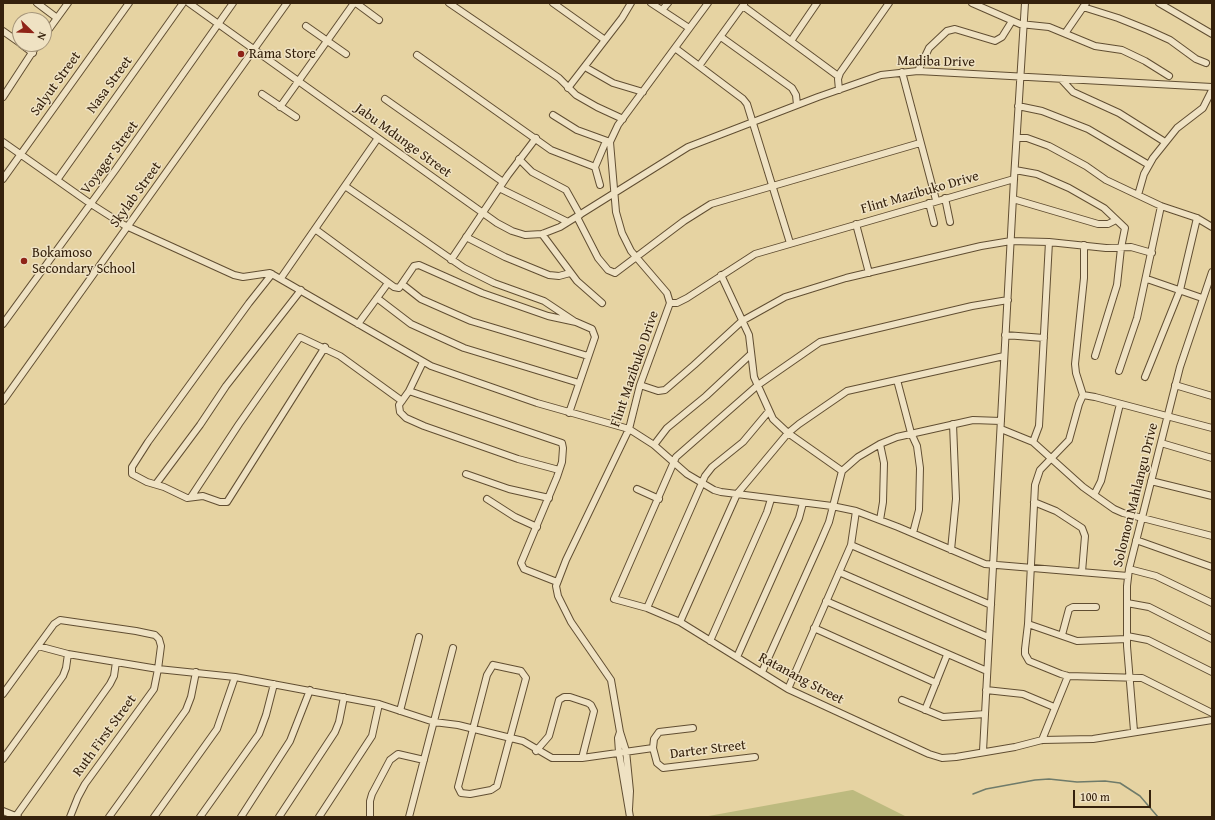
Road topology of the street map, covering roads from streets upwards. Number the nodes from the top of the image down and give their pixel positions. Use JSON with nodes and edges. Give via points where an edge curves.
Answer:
{"nodes":[{"id":1,"x":37,"y":3,"type":"edge"},
{"id":2,"x":68,"y":3,"type":"edge"},
{"id":3,"x":129,"y":3,"type":"edge"},
{"id":4,"x":183,"y":3,"type":"edge"},
{"id":5,"x":189,"y":3,"type":"edge"},
{"id":6,"x":233,"y":3,"type":"edge"},
{"id":7,"x":287,"y":3,"type":"edge"},
{"id":8,"x":355,"y":3,"type":"edge"},
{"id":9,"x":449,"y":3,"type":"edge"},
{"id":10,"x":553,"y":3,"type":"edge"},
{"id":11,"x":631,"y":3,"type":"edge"},
{"id":12,"x":651,"y":3,"type":"edge"},
{"id":13,"x":668,"y":3,"type":"edge"},
{"id":14,"x":708,"y":3,"type":"edge"},
{"id":15,"x":817,"y":3,"type":"edge"},
{"id":16,"x":889,"y":3,"type":"edge"},
{"id":17,"x":972,"y":3,"type":"edge"},
{"id":18,"x":1025,"y":3,"type":"edge"},
{"id":19,"x":1159,"y":3,"type":"edge"},
{"id":20,"x":744,"y":5,"type":"edge"},
{"id":21,"x":1084,"y":5,"type":"edge"},
{"id":22,"x":662,"y":10,"type":"junction"},
{"id":23,"x":57,"y":18,"type":"junction"},
{"id":24,"x":379,"y":20,"type":"dead end"},
{"id":25,"x":1012,"y":21,"type":"junction"},
{"id":26,"x":1024,"y":24,"type":"junction"},
{"id":27,"x":52,"y":25,"type":"edge"},
{"id":28,"x":219,"y":25,"type":"junction"},
{"id":29,"x":306,"y":26,"type":"dead end"},
{"id":30,"x":689,"y":28,"type":"junction"},
{"id":31,"x":3,"y":31,"type":"edge"},
{"id":32,"x":1066,"y":32,"type":"junction"},
{"id":33,"x":1212,"y":34,"type":"edge"},
{"id":34,"x":721,"y":37,"type":"junction"},
{"id":35,"x":12,"y":38,"type":"edge"},
{"id":36,"x":327,"y":40,"type":"junction"},
{"id":37,"x":605,"y":40,"type":"junction"},
{"id":38,"x":790,"y":41,"type":"junction"},
{"id":39,"x":675,"y":48,"type":"junction"},
{"id":40,"x":254,"y":49,"type":"junction"},
{"id":41,"x":33,"y":52,"type":"joint"},
{"id":42,"x":346,"y":54,"type":"dead end"},
{"id":43,"x":417,"y":55,"type":"dead end"},
{"id":44,"x":1206,"y":63,"type":"dead end"},
{"id":45,"x":699,"y":66,"type":"junction"},
{"id":46,"x":585,"y":67,"type":"junction"},
{"id":47,"x":918,"y":71,"type":"junction"},
{"id":48,"x":902,"y":72,"type":"junction"},
{"id":49,"x":838,"y":76,"type":"junction"},
{"id":50,"x":1020,"y":76,"type":"junction"},
{"id":51,"x":1169,"y":76,"type":"dead end"},
{"id":52,"x":1061,"y":79,"type":"junction"},
{"id":53,"x":298,"y":81,"type":"junction"},
{"id":54,"x":4,"y":87,"type":"edge"},
{"id":55,"x":568,"y":88,"type":"junction"},
{"id":56,"x":1212,"y":88,"type":"edge"},
{"id":57,"x":839,"y":90,"type":"junction"},
{"id":58,"x":643,"y":92,"type":"junction"},
{"id":59,"x":262,"y":94,"type":"dead end"},
{"id":60,"x":3,"y":97,"type":"edge"},
{"id":61,"x":385,"y":99,"type":"dead end"},
{"id":62,"x":797,"y":105,"type":"junction"},
{"id":63,"x":280,"y":106,"type":"junction"},
{"id":64,"x":1018,"y":106,"type":"junction"},
{"id":65,"x":553,"y":115,"type":"dead end"},
{"id":66,"x":296,"y":117,"type":"dead end"},
{"id":67,"x":623,"y":119,"type":"junction"},
{"id":68,"x":753,"y":122,"type":"junction"},
{"id":69,"x":378,"y":138,"type":"junction"},
{"id":70,"x":536,"y":138,"type":"junction"},
{"id":71,"x":1017,"y":138,"type":"junction"},
{"id":72,"x":608,"y":141,"type":"junction"},
{"id":73,"x":3,"y":142,"type":"edge"},
{"id":74,"x":1165,"y":142,"type":"junction"},
{"id":75,"x":920,"y":143,"type":"junction"},
{"id":76,"x":21,"y":154,"type":"junction"},
{"id":77,"x":519,"y":159,"type":"junction"},
{"id":78,"x":1149,"y":165,"type":"junction"},
{"id":79,"x":595,"y":167,"type":"junction"},
{"id":80,"x":1015,"y":170,"type":"junction"},
{"id":81,"x":3,"y":179,"type":"edge"},
{"id":82,"x":1014,"y":179,"type":"junction"},
{"id":83,"x":57,"y":180,"type":"junction"},
{"id":84,"x":504,"y":182,"type":"junction"},
{"id":85,"x":600,"y":185,"type":"dead end"},
{"id":86,"x":345,"y":186,"type":"junction"},
{"id":87,"x":772,"y":187,"type":"junction"},
{"id":88,"x":499,"y":188,"type":"junction"},
{"id":89,"x":614,"y":194,"type":"junction"},
{"id":90,"x":1138,"y":195,"type":"junction"},
{"id":91,"x":945,"y":198,"type":"junction"},
{"id":92,"x":1013,"y":198,"type":"junction"},
{"id":93,"x":936,"y":200,"type":"junction"},
{"id":94,"x":929,"y":202,"type":"junction"},
{"id":95,"x":91,"y":204,"type":"junction"},
{"id":96,"x":1161,"y":206,"type":"junction"},
{"id":97,"x":483,"y":213,"type":"junction"},
{"id":98,"x":578,"y":216,"type":"junction"},
{"id":99,"x":1197,"y":218,"type":"junction"},
{"id":100,"x":1116,"y":220,"type":"junction"},
{"id":101,"x":568,"y":222,"type":"junction"},
{"id":102,"x":950,"y":222,"type":"dead end"},
{"id":103,"x":934,"y":223,"type":"dead end"},
{"id":104,"x":856,"y":224,"type":"junction"},
{"id":105,"x":127,"y":227,"type":"junction"},
{"id":106,"x":1212,"y":227,"type":"edge"},
{"id":107,"x":315,"y":229,"type":"junction"},
{"id":108,"x":542,"y":234,"type":"junction"},
{"id":109,"x":466,"y":237,"type":"junction"},
{"id":110,"x":1011,"y":242,"type":"junction"},
{"id":111,"x":1049,"y":242,"type":"junction"},
{"id":112,"x":790,"y":243,"type":"junction"},
{"id":113,"x":1084,"y":245,"type":"junction"},
{"id":114,"x":1120,"y":248,"type":"junction"},
{"id":115,"x":1152,"y":253,"type":"junction"},
{"id":116,"x":635,"y":258,"type":"junction"},
{"id":117,"x":451,"y":260,"type":"junction"},
{"id":118,"x":1212,"y":272,"type":"edge"},
{"id":119,"x":570,"y":273,"type":"junction"},
{"id":120,"x":869,"y":273,"type":"junction"},
{"id":121,"x":272,"y":274,"type":"junction"},
{"id":122,"x":721,"y":275,"type":"junction"},
{"id":123,"x":281,"y":278,"type":"junction"},
{"id":124,"x":1147,"y":279,"type":"junction"},
{"id":125,"x":388,"y":283,"type":"junction"},
{"id":126,"x":402,"y":284,"type":"junction"},
{"id":127,"x":300,"y":290,"type":"junction"},
{"id":128,"x":1180,"y":290,"type":"junction"},
{"id":129,"x":377,"y":298,"type":"junction"},
{"id":130,"x":1202,"y":298,"type":"junction"},
{"id":131,"x":1008,"y":300,"type":"junction"},
{"id":132,"x":602,"y":303,"type":"dead end"},
{"id":133,"x":670,"y":303,"type":"junction"},
{"id":134,"x":742,"y":321,"type":"junction"},
{"id":135,"x":576,"y":322,"type":"junction"},
{"id":136,"x":3,"y":324,"type":"edge"},
{"id":137,"x":358,"y":324,"type":"junction"},
{"id":138,"x":1005,"y":335,"type":"junction"},
{"id":139,"x":1044,"y":338,"type":"junction"},
{"id":140,"x":326,"y":348,"type":"junction"},
{"id":141,"x":751,"y":354,"type":"junction"},
{"id":142,"x":588,"y":356,"type":"junction"},
{"id":143,"x":1004,"y":356,"type":"junction"},
{"id":144,"x":1095,"y":356,"type":"dead end"},
{"id":145,"x":423,"y":362,"type":"junction"},
{"id":146,"x":1119,"y":371,"type":"dead end"},
{"id":147,"x":1145,"y":377,"type":"dead end"},
{"id":148,"x":897,"y":380,"type":"junction"},
{"id":149,"x":579,"y":383,"type":"junction"},
{"id":150,"x":640,"y":385,"type":"junction"},
{"id":151,"x":758,"y":385,"type":"junction"},
{"id":152,"x":1175,"y":385,"type":"junction"},
{"id":153,"x":409,"y":391,"type":"junction"},
{"id":154,"x":1083,"y":395,"type":"junction"},
{"id":155,"x":1212,"y":396,"type":"edge"},
{"id":156,"x":3,"y":401,"type":"edge"},
{"id":157,"x":402,"y":401,"type":"junction"},
{"id":158,"x":1120,"y":404,"type":"junction"},
{"id":159,"x":769,"y":411,"type":"junction"},
{"id":160,"x":569,"y":412,"type":"junction"},
{"id":161,"x":1168,"y":416,"type":"junction"},
{"id":162,"x":1001,"y":421,"type":"junction"},
{"id":163,"x":953,"y":424,"type":"junction"},
{"id":164,"x":1212,"y":428,"type":"edge"},
{"id":165,"x":629,"y":429,"type":"junction"},
{"id":166,"x":1000,"y":429,"type":"junction"},
{"id":167,"x":788,"y":433,"type":"junction"},
{"id":168,"x":911,"y":433,"type":"junction"},
{"id":169,"x":1033,"y":442,"type":"junction"},
{"id":170,"x":1160,"y":443,"type":"junction"},
{"id":171,"x":654,"y":444,"type":"junction"},
{"id":172,"x":880,"y":444,"type":"junction"},
{"id":173,"x":1051,"y":458,"type":"junction"},
{"id":174,"x":1212,"y":458,"type":"edge"},
{"id":175,"x":673,"y":463,"type":"junction"},
{"id":176,"x":559,"y":470,"type":"junction"},
{"id":177,"x":842,"y":471,"type":"junction"},
{"id":178,"x":466,"y":474,"type":"dead end"},
{"id":179,"x":1151,"y":481,"type":"junction"},
{"id":180,"x":156,"y":484,"type":"junction"},
{"id":181,"x":702,"y":484,"type":"junction"},
{"id":182,"x":637,"y":489,"type":"dead end"},
{"id":183,"x":737,"y":494,"type":"junction"},
{"id":184,"x":1094,"y":495,"type":"junction"},
{"id":185,"x":1212,"y":496,"type":"edge"},
{"id":186,"x":191,"y":497,"type":"junction"},
{"id":187,"x":549,"y":498,"type":"junction"},
{"id":188,"x":771,"y":498,"type":"junction"},
{"id":189,"x":487,"y":499,"type":"dead end"},
{"id":190,"x":659,"y":499,"type":"junction"},
{"id":191,"x":1034,"y":502,"type":"junction"},
{"id":192,"x":803,"y":503,"type":"junction"},
{"id":193,"x":832,"y":506,"type":"junction"},
{"id":194,"x":856,"y":511,"type":"junction"},
{"id":195,"x":1141,"y":518,"type":"junction"},
{"id":196,"x":880,"y":520,"type":"junction"},
{"id":197,"x":537,"y":527,"type":"junction"},
{"id":198,"x":913,"y":533,"type":"junction"},
{"id":199,"x":1212,"y":536,"type":"edge"},
{"id":200,"x":1136,"y":540,"type":"junction"},
{"id":201,"x":851,"y":545,"type":"junction"},
{"id":202,"x":950,"y":550,"type":"junction"},
{"id":203,"x":992,"y":565,"type":"junction"},
{"id":204,"x":1212,"y":567,"type":"edge"},
{"id":205,"x":1031,"y":568,"type":"junction"},
{"id":206,"x":1129,"y":569,"type":"junction"},
{"id":207,"x":839,"y":572,"type":"junction"},
{"id":208,"x":1082,"y":572,"type":"junction"},
{"id":209,"x":1128,"y":576,"type":"junction"},
{"id":210,"x":557,"y":582,"type":"junction"},
{"id":211,"x":826,"y":601,"type":"junction"},
{"id":212,"x":1127,"y":603,"type":"junction"},
{"id":213,"x":1212,"y":603,"type":"edge"},
{"id":214,"x":991,"y":605,"type":"junction"},
{"id":215,"x":1096,"y":607,"type":"dead end"},
{"id":216,"x":647,"y":608,"type":"junction"},
{"id":217,"x":680,"y":622,"type":"junction"},
{"id":218,"x":1028,"y":624,"type":"junction"},
{"id":219,"x":814,"y":628,"type":"junction"},
{"id":220,"x":1062,"y":635,"type":"junction"},
{"id":221,"x":419,"y":637,"type":"dead end"},
{"id":222,"x":988,"y":637,"type":"junction"},
{"id":223,"x":1127,"y":637,"type":"junction"},
{"id":224,"x":1212,"y":639,"type":"edge"},
{"id":225,"x":710,"y":641,"type":"junction"},
{"id":226,"x":38,"y":646,"type":"junction"},
{"id":227,"x":454,"y":648,"type":"dead end"},
{"id":228,"x":68,"y":654,"type":"junction"},
{"id":229,"x":947,"y":655,"type":"junction"},
{"id":230,"x":737,"y":657,"type":"junction"},
{"id":231,"x":116,"y":662,"type":"junction"},
{"id":232,"x":158,"y":669,"type":"junction"},
{"id":233,"x":987,"y":671,"type":"junction"},
{"id":234,"x":196,"y":672,"type":"junction"},
{"id":235,"x":762,"y":672,"type":"junction"},
{"id":236,"x":1212,"y":672,"type":"edge"},
{"id":237,"x":1068,"y":676,"type":"junction"},
{"id":238,"x":235,"y":677,"type":"junction"},
{"id":239,"x":1128,"y":678,"type":"junction"},
{"id":240,"x":274,"y":684,"type":"junction"},
{"id":241,"x":936,"y":684,"type":"junction"},
{"id":242,"x":788,"y":689,"type":"junction"},
{"id":243,"x":310,"y":690,"type":"junction"},
{"id":244,"x":986,"y":690,"type":"junction"},
{"id":245,"x":3,"y":694,"type":"edge"},
{"id":246,"x":344,"y":697,"type":"junction"},
{"id":247,"x":902,"y":700,"type":"dead end"},
{"id":248,"x":379,"y":704,"type":"junction"},
{"id":249,"x":1054,"y":707,"type":"junction"},
{"id":250,"x":925,"y":710,"type":"junction"},
{"id":251,"x":400,"y":711,"type":"junction"},
{"id":252,"x":1212,"y":712,"type":"edge"},
{"id":253,"x":985,"y":714,"type":"junction"},
{"id":254,"x":1212,"y":720,"type":"edge"},
{"id":255,"x":434,"y":722,"type":"junction"},
{"id":256,"x":693,"y":728,"type":"dead end"},
{"id":257,"x":473,"y":729,"type":"junction"},
{"id":258,"x":1134,"y":731,"type":"junction"},
{"id":259,"x":620,"y":732,"type":"junction"},
{"id":260,"x":509,"y":737,"type":"junction"},
{"id":261,"x":1042,"y":740,"type":"junction"},
{"id":262,"x":653,"y":748,"type":"junction"},
{"id":263,"x":536,"y":751,"type":"junction"},
{"id":264,"x":626,"y":751,"type":"junction"},
{"id":265,"x":983,"y":751,"type":"junction"},
{"id":266,"x":619,"y":752,"type":"junction"},
{"id":267,"x":756,"y":757,"type":"dead end"},
{"id":268,"x":582,"y":758,"type":"junction"},
{"id":269,"x":3,"y":760,"type":"edge"},
{"id":270,"x":424,"y":760,"type":"junction"},
{"id":271,"x":629,"y":809,"type":"junction"},
{"id":272,"x":3,"y":811,"type":"edge"},
{"id":273,"x":17,"y":816,"type":"edge"},
{"id":274,"x":70,"y":817,"type":"edge"},
{"id":275,"x":109,"y":817,"type":"edge"},
{"id":276,"x":154,"y":817,"type":"edge"},
{"id":277,"x":200,"y":817,"type":"edge"},
{"id":278,"x":241,"y":817,"type":"edge"},
{"id":279,"x":279,"y":817,"type":"edge"},
{"id":280,"x":319,"y":817,"type":"edge"},
{"id":281,"x":370,"y":817,"type":"edge"},
{"id":282,"x":410,"y":817,"type":"edge"},
{"id":283,"x":630,"y":817,"type":"edge"}],
"edges":[{"from":1,"to":23,"type":"street"},
{"from":2,"to":23,"type":"street"},
{"from":3,"to":76,"type":"street","name":"Salyut Street"},
{"from":4,"to":83,"type":"street","name":"Nasa Street"},
{"from":5,"to":28,"type":"street","name":"Jabu Mdunge Street"},
{"from":6,"to":28,"type":"street","name":"Voyager Street"},
{"from":7,"to":40,"type":"street","name":"Skylab Street"},
{"from":8,"to":24,"type":"street"},
{"from":8,"to":36,"type":"street"},
{"from":9,"to":55,"type":"street","via":[[548,70]]},
{"from":10,"to":37,"type":"street"},
{"from":11,"to":37,"type":"street"},
{"from":12,"to":22,"type":"street"},
{"from":13,"to":22,"type":"street"},
{"from":14,"to":30,"type":"street"},
{"from":15,"to":38,"type":"street"},
{"from":16,"to":49,"type":"street"},
{"from":17,"to":25,"type":"street"},
{"from":18,"to":26,"type":"street"},
{"from":19,"to":33,"type":"street"},
{"from":20,"to":34,"type":"street"},
{"from":20,"to":38,"type":"street"},
{"from":21,"to":32,"type":"street"},
{"from":21,"to":44,"type":"street","via":[[1170,40],[1192,57]]},
{"from":22,"to":30,"type":"street"},
{"from":23,"to":27,"type":"street"},
{"from":25,"to":26,"type":"street"},
{"from":25,"to":47,"type":"street","via":[[1002,36],[995,41],[955,30],[947,31],[929,48]]},
{"from":26,"to":32,"type":"street"},
{"from":26,"to":50,"type":"street"},
{"from":28,"to":40,"type":"street","name":"Jabu Mdunge Street"},
{"from":28,"to":95,"type":"street","name":"Voyager Street"},
{"from":29,"to":36,"type":"street"},
{"from":30,"to":39,"type":"street"},
{"from":31,"to":35,"type":"street"},
{"from":32,"to":51,"type":"street","via":[[1095,46],[1126,51]]},
{"from":34,"to":45,"type":"street"},
{"from":34,"to":62,"type":"street","via":[[792,88]]},
{"from":36,"to":42,"type":"street"},
{"from":36,"to":53,"type":"street"},
{"from":37,"to":46,"type":"street"},
{"from":38,"to":49,"type":"street"},
{"from":39,"to":45,"type":"street"},
{"from":39,"to":58,"type":"street"},
{"from":40,"to":53,"type":"street","name":"Jabu Mdunge Street"},
{"from":40,"to":105,"type":"street","name":"Skylab Street"},
{"from":41,"to":54,"type":"street"},
{"from":41,"to":60,"type":"street"},
{"from":43,"to":70,"type":"street"},
{"from":45,"to":68,"type":"street","via":[[742,99],[748,106]]},
{"from":46,"to":55,"type":"street"},
{"from":46,"to":58,"type":"street","via":[[613,83]]},
{"from":47,"to":48,"type":"street","name":"Madiba Drive"},
{"from":47,"to":50,"type":"street","name":"Madiba Drive"},
{"from":48,"to":57,"type":"street","name":"Madiba Drive","via":[[881,75]]},
{"from":48,"to":75,"type":"street"},
{"from":49,"to":57,"type":"street"},
{"from":50,"to":52,"type":"street","name":"Madiba Drive"},
{"from":50,"to":64,"type":"street"},
{"from":52,"to":56,"type":"street","name":"Madiba Drive"},
{"from":52,"to":74,"type":"street","via":[[1073,92],[1119,113]]},
{"from":53,"to":63,"type":"street"},
{"from":53,"to":69,"type":"street","name":"Jabu Mdunge Street"},
{"from":55,"to":67,"type":"street","via":[[592,104]]},
{"from":56,"to":74,"type":"street","via":[[1203,108],[1185,120]]},
{"from":57,"to":62,"type":"street","name":"Madiba Drive"},
{"from":58,"to":67,"type":"street"},
{"from":59,"to":63,"type":"street"},
{"from":61,"to":84,"type":"street"},
{"from":62,"to":68,"type":"street","name":"Madiba Drive"},
{"from":63,"to":66,"type":"street"},
{"from":64,"to":71,"type":"street"},
{"from":64,"to":78,"type":"street","via":[[1042,111],[1088,129]]},
{"from":65,"to":72,"type":"street","via":[[577,130]]},
{"from":67,"to":72,"type":"street"},
{"from":68,"to":87,"type":"street"},
{"from":68,"to":89,"type":"street","name":"Madiba Drive","via":[[688,147]]},
{"from":69,"to":86,"type":"street"},
{"from":69,"to":97,"type":"street","name":"Jabu Mdunge Street"},
{"from":70,"to":77,"type":"street"},
{"from":70,"to":79,"type":"street","via":[[558,153]]},
{"from":71,"to":80,"type":"street"},
{"from":71,"to":90,"type":"street","via":[[1037,142],[1072,157],[1106,180]]},
{"from":72,"to":79,"type":"street"},
{"from":72,"to":89,"type":"street"},
{"from":73,"to":76,"type":"street"},
{"from":74,"to":78,"type":"street"},
{"from":75,"to":87,"type":"street"},
{"from":75,"to":93,"type":"street"},
{"from":76,"to":81,"type":"street","name":"Salyut Street"},
{"from":76,"to":83,"type":"street"},
{"from":77,"to":84,"type":"street"},
{"from":77,"to":98,"type":"street","via":[[532,172],[566,190]]},
{"from":78,"to":90,"type":"street"},
{"from":79,"to":85,"type":"street"},
{"from":80,"to":82,"type":"street"},
{"from":80,"to":100,"type":"street","via":[[1037,174],[1070,188],[1104,208]]},
{"from":82,"to":91,"type":"street","name":"Flint Mazibuko Drive"},
{"from":82,"to":92,"type":"street"},
{"from":83,"to":95,"type":"street"},
{"from":84,"to":88,"type":"street"},
{"from":86,"to":107,"type":"street"},
{"from":86,"to":117,"type":"street"},
{"from":87,"to":112,"type":"street"},
{"from":87,"to":116,"type":"street","via":[[711,204]]},
{"from":88,"to":97,"type":"street"},
{"from":88,"to":101,"type":"street"},
{"from":89,"to":98,"type":"street","name":"Jabu Mdunge Street"},
{"from":89,"to":116,"type":"street","via":[[622,233]]},
{"from":90,"to":96,"type":"street"},
{"from":91,"to":93,"type":"street","name":"Flint Mazibuko Drive"},
{"from":91,"to":102,"type":"street"},
{"from":92,"to":100,"type":"street","via":[[1098,224],[1108,224]]},
{"from":92,"to":110,"type":"street"},
{"from":93,"to":94,"type":"street","name":"Flint Mazibuko Drive"},
{"from":94,"to":103,"type":"street"},
{"from":94,"to":104,"type":"street","name":"Flint Mazibuko Drive"},
{"from":95,"to":105,"type":"street"},
{"from":95,"to":136,"type":"street","name":"Voyager Street"},
{"from":96,"to":99,"type":"street"},
{"from":96,"to":115,"type":"street"},
{"from":97,"to":108,"type":"street","name":"Jabu Mdunge Street","via":[[512,231],[525,235]]},
{"from":97,"to":109,"type":"street"},
{"from":98,"to":101,"type":"street","name":"Jabu Mdunge Street"},
{"from":98,"to":116,"type":"street","via":[[591,248],[608,270],[618,272]]},
{"from":99,"to":106,"type":"street"},
{"from":99,"to":128,"type":"street"},
{"from":100,"to":114,"type":"street","via":[[1125,228]]},
{"from":101,"to":108,"type":"street","name":"Jabu Mdunge Street"},
{"from":104,"to":112,"type":"street","name":"Flint Mazibuko Drive"},
{"from":104,"to":120,"type":"street"},
{"from":105,"to":121,"type":"street","via":[[236,276],[265,272]]},
{"from":105,"to":156,"type":"street","name":"Skylab Street"},
{"from":107,"to":123,"type":"street"},
{"from":107,"to":125,"type":"street"},
{"from":108,"to":119,"type":"street"},
{"from":109,"to":117,"type":"street"},
{"from":109,"to":119,"type":"street","via":[[549,275],[560,276]]},
{"from":110,"to":111,"type":"street"},
{"from":110,"to":120,"type":"street","via":[[981,246]]},
{"from":110,"to":131,"type":"street"},
{"from":111,"to":113,"type":"street"},
{"from":111,"to":139,"type":"street"},
{"from":112,"to":122,"type":"street","name":"Flint Mazibuko Drive","via":[[754,254]]},
{"from":113,"to":114,"type":"street"},
{"from":113,"to":154,"type":"street","via":[[1076,364]]},
{"from":114,"to":115,"type":"street","via":[[1131,247]]},
{"from":114,"to":144,"type":"street","via":[[1117,285]]},
{"from":115,"to":124,"type":"street"},
{"from":116,"to":133,"type":"street","via":[[666,293]]},
{"from":117,"to":135,"type":"street","via":[[487,280],[544,301]]},
{"from":118,"to":130,"type":"street","name":"Solomon Mahlangu Drive"},
{"from":119,"to":132,"type":"street","via":[[583,288]]},
{"from":120,"to":134,"type":"street","via":[[785,297]]},
{"from":121,"to":123,"type":"street"},
{"from":121,"to":180,"type":"street","via":[[132,467],[131,472],[134,475]]},
{"from":122,"to":133,"type":"street","name":"Flint Mazibuko Drive","via":[[682,301]]},
{"from":122,"to":134,"type":"street"},
{"from":123,"to":127,"type":"street"},
{"from":124,"to":128,"type":"street"},
{"from":124,"to":146,"type":"street","via":[[1138,318]]},
{"from":125,"to":126,"type":"street","via":[[397,288]]},
{"from":125,"to":129,"type":"street"},
{"from":126,"to":135,"type":"street","via":[[414,266],[419,265],[489,296],[548,316]]},
{"from":126,"to":142,"type":"street","via":[[421,299],[477,323]]},
{"from":127,"to":137,"type":"street"},
{"from":127,"to":180,"type":"street","via":[[226,386]]},
{"from":128,"to":130,"type":"street"},
{"from":128,"to":147,"type":"street"},
{"from":129,"to":137,"type":"street"},
{"from":129,"to":149,"type":"street","via":[[411,324],[464,348]]},
{"from":130,"to":152,"type":"street","name":"Solomon Mahlangu Drive"},
{"from":131,"to":138,"type":"street"},
{"from":131,"to":151,"type":"street","via":[[820,342]]},
{"from":133,"to":150,"type":"street","name":"Flint Mazibuko Drive"},
{"from":134,"to":141,"type":"street","via":[[750,335]]},
{"from":134,"to":150,"type":"street","via":[[665,390],[658,391]]},
{"from":135,"to":142,"type":"street","via":[[592,329],[595,334]]},
{"from":137,"to":145,"type":"street"},
{"from":138,"to":139,"type":"street"},
{"from":138,"to":143,"type":"street"},
{"from":139,"to":169,"type":"street","via":[[1039,426]]},
{"from":140,"to":157,"type":"street"},
{"from":140,"to":186,"type":"street","via":[[228,501],[220,502],[203,496]]},
{"from":140,"to":186,"type":"street","via":[[299,338]]},
{"from":141,"to":151,"type":"street","via":[[754,377]]},
{"from":141,"to":171,"type":"street","via":[[706,396],[666,428]]},
{"from":142,"to":149,"type":"street"},
{"from":143,"to":148,"type":"street"},
{"from":143,"to":162,"type":"street"},
{"from":145,"to":153,"type":"street"},
{"from":145,"to":160,"type":"street","via":[[483,385]]},
{"from":148,"to":167,"type":"street","via":[[847,392]]},
{"from":148,"to":168,"type":"street"},
{"from":149,"to":160,"type":"street"},
{"from":150,"to":165,"type":"street","name":"Flint Mazibuko Drive"},
{"from":151,"to":159,"type":"street"},
{"from":151,"to":175,"type":"street","via":[[679,454]]},
{"from":152,"to":155,"type":"street"},
{"from":152,"to":161,"type":"street","name":"Solomon Mahlangu Drive"},
{"from":153,"to":157,"type":"street"},
{"from":153,"to":176,"type":"street","via":[[560,441],[563,448]]},
{"from":154,"to":158,"type":"street"},
{"from":154,"to":173,"type":"street","via":[[1069,440]]},
{"from":157,"to":176,"type":"street","via":[[400,412],[417,424],[518,459]]},
{"from":158,"to":161,"type":"street"},
{"from":158,"to":184,"type":"street","via":[[1101,481]]},
{"from":159,"to":167,"type":"street","via":[[779,426]]},
{"from":159,"to":181,"type":"street","via":[[743,442],[712,467]]},
{"from":160,"to":165,"type":"street"},
{"from":161,"to":164,"type":"street"},
{"from":161,"to":170,"type":"street","name":"Solomon Mahlangu Drive"},
{"from":162,"to":163,"type":"street","via":[[973,420]]},
{"from":162,"to":166,"type":"street"},
{"from":163,"to":168,"type":"street"},
{"from":163,"to":202,"type":"street","via":[[956,499]]},
{"from":165,"to":171,"type":"street"},
{"from":165,"to":210,"type":"street","name":"Flint Mazibuko Drive"},
{"from":166,"to":169,"type":"street"},
{"from":166,"to":203,"type":"street"},
{"from":167,"to":177,"type":"street"},
{"from":167,"to":183,"type":"street"},
{"from":168,"to":172,"type":"street"},
{"from":168,"to":198,"type":"street","via":[[917,446],[920,468],[919,510]]},
{"from":169,"to":173,"type":"street"},
{"from":170,"to":174,"type":"street"},
{"from":170,"to":179,"type":"street","name":"Solomon Mahlangu Drive"},
{"from":171,"to":175,"type":"street"},
{"from":172,"to":177,"type":"street","via":[[858,457]]},
{"from":172,"to":196,"type":"street","via":[[884,462]]},
{"from":173,"to":184,"type":"street"},
{"from":173,"to":191,"type":"street","via":[[1038,473]]},
{"from":175,"to":181,"type":"street"},
{"from":175,"to":190,"type":"street"},
{"from":176,"to":187,"type":"street"},
{"from":177,"to":193,"type":"street"},
{"from":178,"to":187,"type":"street","via":[[509,489]]},
{"from":179,"to":185,"type":"street"},
{"from":179,"to":195,"type":"street","name":"Solomon Mahlangu Drive"},
{"from":180,"to":186,"type":"street","via":[[185,497]]},
{"from":181,"to":183,"type":"street","via":[[721,492]]},
{"from":181,"to":216,"type":"street"},
{"from":182,"to":190,"type":"street"},
{"from":183,"to":188,"type":"street"},
{"from":183,"to":217,"type":"street"},
{"from":184,"to":195,"type":"street","via":[[1114,509]]},
{"from":187,"to":197,"type":"street"},
{"from":188,"to":192,"type":"street"},
{"from":188,"to":225,"type":"street"},
{"from":189,"to":197,"type":"street","via":[[515,517]]},
{"from":190,"to":216,"type":"street","name":"Ratanang Street","via":[[614,599]]},
{"from":191,"to":205,"type":"street"},
{"from":191,"to":208,"type":"street","via":[[1056,510],[1082,528],[1085,536]]},
{"from":192,"to":193,"type":"street"},
{"from":192,"to":230,"type":"street","via":[[799,518]]},
{"from":193,"to":194,"type":"street"},
{"from":193,"to":235,"type":"street","via":[[820,543]]},
{"from":194,"to":196,"type":"street"},
{"from":194,"to":201,"type":"street"},
{"from":195,"to":199,"type":"street"},
{"from":195,"to":200,"type":"street","name":"Solomon Mahlangu Drive"},
{"from":196,"to":198,"type":"street"},
{"from":197,"to":210,"type":"street","via":[[521,566]]},
{"from":198,"to":202,"type":"street"},
{"from":200,"to":204,"type":"street"},
{"from":200,"to":206,"type":"street","name":"Solomon Mahlangu Drive"},
{"from":201,"to":207,"type":"street"},
{"from":201,"to":214,"type":"street"},
{"from":202,"to":203,"type":"street"},
{"from":203,"to":205,"type":"street"},
{"from":203,"to":214,"type":"street"},
{"from":205,"to":208,"type":"street"},
{"from":205,"to":218,"type":"street"},
{"from":206,"to":209,"type":"street","name":"Solomon Mahlangu Drive"},
{"from":206,"to":213,"type":"street","via":[[1156,576]]},
{"from":207,"to":211,"type":"street"},
{"from":207,"to":222,"type":"street"},
{"from":208,"to":209,"type":"street"},
{"from":209,"to":212,"type":"street","name":"Solomon Mahlangu Drive"},
{"from":210,"to":259,"type":"street","via":[[558,596],[571,622],[612,680]]},
{"from":211,"to":219,"type":"street"},
{"from":211,"to":229,"type":"street"},
{"from":212,"to":223,"type":"street","name":"Solomon Mahlangu Drive"},
{"from":212,"to":224,"type":"street","via":[[1149,607]]},
{"from":214,"to":222,"type":"street"},
{"from":215,"to":220,"type":"street","via":[[1069,609]]},
{"from":216,"to":217,"type":"street","name":"Ratanang Street"},
{"from":217,"to":225,"type":"street","name":"Ratanang Street"},
{"from":218,"to":220,"type":"street"},
{"from":218,"to":237,"type":"street","via":[[1026,658],[1033,664]]},
{"from":219,"to":241,"type":"street"},
{"from":219,"to":242,"type":"street"},
{"from":220,"to":223,"type":"street","via":[[1077,640]]},
{"from":221,"to":251,"type":"street"},
{"from":222,"to":233,"type":"street"},
{"from":223,"to":236,"type":"street","via":[[1148,640]]},
{"from":223,"to":239,"type":"street","name":"Solomon Mahlangu Drive"},
{"from":225,"to":230,"type":"street","name":"Ratanang Street"},
{"from":226,"to":228,"type":"street","name":"Darter Street"},
{"from":226,"to":232,"type":"street","name":"Ruth First Street","via":[[60,620],[155,635],[160,641]]},
{"from":226,"to":245,"type":"street"},
{"from":227,"to":255,"type":"street"},
{"from":228,"to":231,"type":"street","name":"Darter Street"},
{"from":228,"to":269,"type":"street","via":[[63,676]]},
{"from":229,"to":233,"type":"street"},
{"from":229,"to":241,"type":"street"},
{"from":230,"to":235,"type":"street","name":"Ratanang Street"},
{"from":231,"to":232,"type":"street","name":"Darter Street"},
{"from":231,"to":273,"type":"street","via":[[110,684]]},
{"from":232,"to":234,"type":"street","name":"Darter Street"},
{"from":232,"to":274,"type":"street","name":"Ruth First Street","via":[[154,689],[85,784]]},
{"from":233,"to":244,"type":"street"},
{"from":234,"to":238,"type":"street","name":"Darter Street"},
{"from":234,"to":275,"type":"street","via":[[186,710]]},
{"from":235,"to":242,"type":"street","name":"Ratanang Street"},
{"from":237,"to":239,"type":"street"},
{"from":237,"to":249,"type":"street"},
{"from":238,"to":240,"type":"street","name":"Darter Street"},
{"from":238,"to":276,"type":"street","via":[[217,729]]},
{"from":239,"to":252,"type":"street","via":[[1149,681]]},
{"from":239,"to":258,"type":"street","name":"Solomon Mahlangu Drive"},
{"from":240,"to":243,"type":"street","name":"Darter Street"},
{"from":240,"to":277,"type":"street","via":[[259,734]]},
{"from":241,"to":250,"type":"street"},
{"from":242,"to":265,"type":"street","name":"Ratanang Street","via":[[935,756],[956,757]]},
{"from":243,"to":246,"type":"street","name":"Darter Street"},
{"from":243,"to":278,"type":"street","via":[[290,741]]},
{"from":244,"to":249,"type":"street","via":[[1024,694]]},
{"from":244,"to":253,"type":"street"},
{"from":246,"to":248,"type":"street","name":"Darter Street"},
{"from":246,"to":279,"type":"street","via":[[335,732]]},
{"from":247,"to":250,"type":"street"},
{"from":248,"to":251,"type":"street","name":"Darter Street"},
{"from":248,"to":280,"type":"street","via":[[372,736]]},
{"from":249,"to":261,"type":"street"},
{"from":250,"to":253,"type":"street","via":[[943,718]]},
{"from":251,"to":255,"type":"street","name":"Darter Street"},
{"from":253,"to":265,"type":"street"},
{"from":254,"to":258,"type":"street","name":"Ratanang Street"},
{"from":255,"to":257,"type":"street","name":"Darter Street"},
{"from":255,"to":270,"type":"street"},
{"from":256,"to":262,"type":"street","name":"Darter Street","via":[[659,732],[654,739]]},
{"from":257,"to":260,"type":"street","name":"Darter Street"},
{"from":257,"to":260,"type":"street","via":[[458,787],[461,794],[491,790],[497,786]]},
{"from":257,"to":260,"type":"street","via":[[490,667],[505,666],[521,671],[526,678]]},
{"from":258,"to":261,"type":"street","name":"Ratanang Street","via":[[1093,739]]},
{"from":259,"to":264,"type":"street"},
{"from":259,"to":266,"type":"street"},
{"from":260,"to":263,"type":"street","name":"Darter Street","via":[[528,743]]},
{"from":261,"to":265,"type":"street","name":"Ratanang Street"},
{"from":262,"to":264,"type":"street","name":"Darter Street"},
{"from":262,"to":267,"type":"street","name":"Darter Street","via":[[657,763],[663,768]]},
{"from":263,"to":268,"type":"street","name":"Darter Street","via":[[552,758]]},
{"from":263,"to":268,"type":"street","via":[[549,736],[559,700],[570,697],[592,705],[594,711]]},
{"from":264,"to":266,"type":"street","name":"Darter Street"},
{"from":264,"to":271,"type":"street"},
{"from":266,"to":268,"type":"street","name":"Darter Street"},
{"from":266,"to":271,"type":"street"},
{"from":270,"to":281,"type":"street","via":[[398,754],[390,760],[372,794]]},
{"from":270,"to":282,"type":"street"},
{"from":271,"to":283,"type":"street"},
{"from":272,"to":273,"type":"street"}]}
